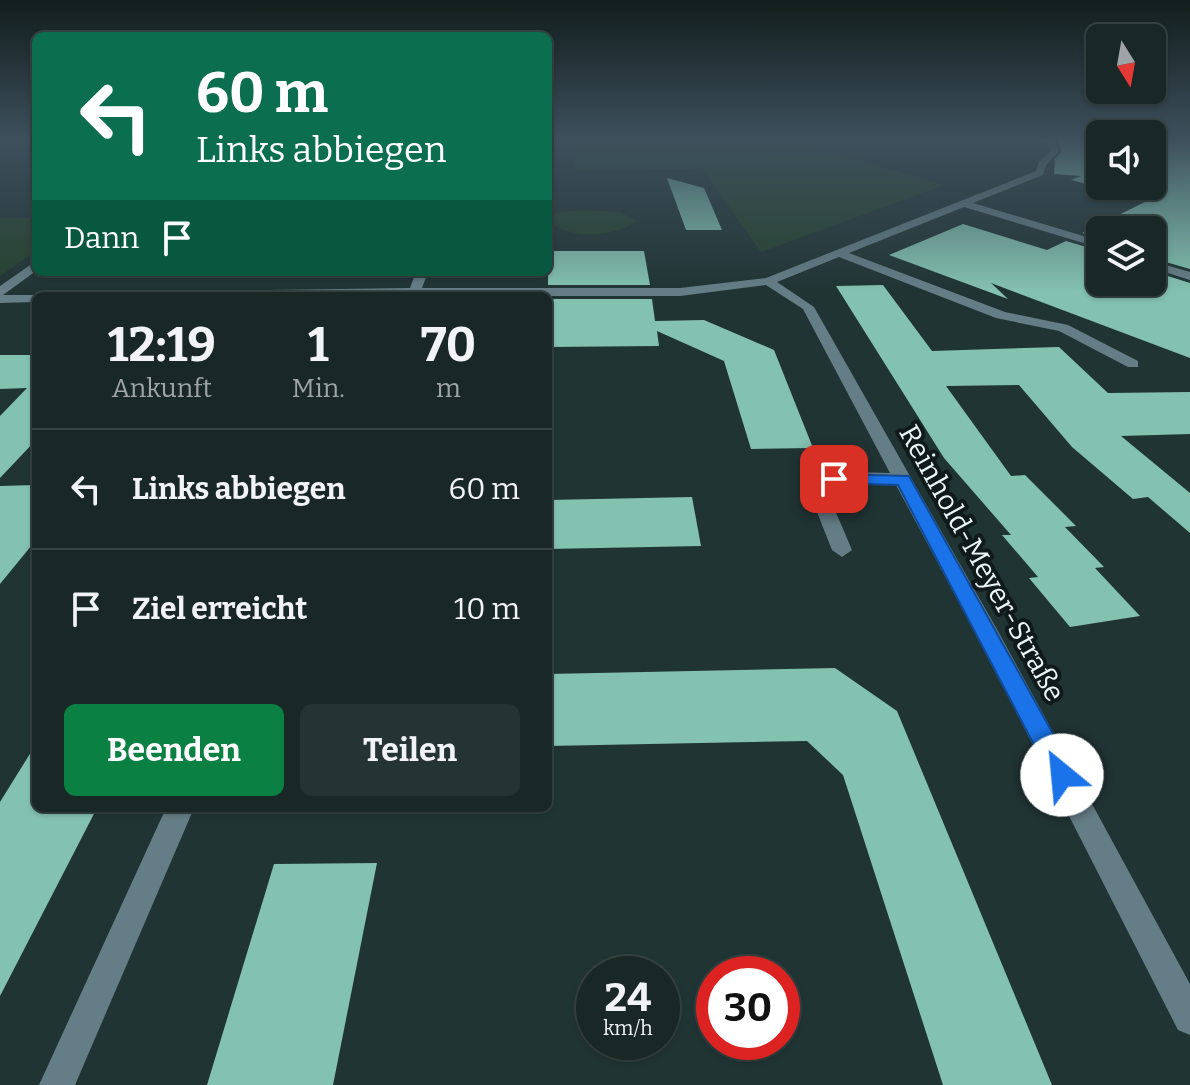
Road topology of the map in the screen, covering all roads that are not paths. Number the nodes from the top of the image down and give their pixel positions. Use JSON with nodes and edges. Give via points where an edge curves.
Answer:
{"nodes":[{"id":1,"x":997,"y":190,"type":"edge"},
{"id":2,"x":963,"y":203,"type":"junction"},
{"id":3,"x":1086,"y":241,"type":"edge"},
{"id":4,"x":836,"y":252,"type":"junction"},
{"id":5,"x":32,"y":268,"type":"edge"},
{"id":6,"x":1166,"y":268,"type":"edge"},
{"id":7,"x":1190,"y":276,"type":"edge"},
{"id":8,"x":768,"y":281,"type":"junction"},
{"id":9,"x":0,"y":292,"type":"edge"},
{"id":10,"x":552,"y":292,"type":"edge"},
{"id":11,"x":32,"y":298,"type":"edge"},
{"id":12,"x":0,"y":299,"type":"edge"},
{"id":13,"x":1133,"y":364,"type":"dead end"},
{"id":14,"x":903,"y":479,"type":"junction"},
{"id":15,"x":842,"y":550,"type":"dead end"},
{"id":16,"x":178,"y":812,"type":"edge"},
{"id":17,"x":1190,"y":1018,"type":"edge"},
{"id":18,"x":57,"y":1085,"type":"edge"}],
"edges":[{"from":1,"to":2,"type":"street"},
{"from":2,"to":3,"type":"street"},
{"from":2,"to":4,"type":"street"},
{"from":4,"to":8,"type":"street"},
{"from":4,"to":13,"type":"street","via":[[1001,315],[1063,328]]},
{"from":5,"to":9,"type":"street"},
{"from":6,"to":7,"type":"street"},
{"from":8,"to":10,"type":"street","via":[[680,292]]},
{"from":8,"to":14,"type":"street","name":"Reinhold-Meyer-Straße","via":[[808,307]]},
{"from":11,"to":12,"type":"street"},
{"from":14,"to":15,"type":"street","via":[[834,479],[816,487]]},
{"from":14,"to":17,"type":"street","name":"Reinhold-Meyer-Straße"},
{"from":16,"to":18,"type":"street"}]}
